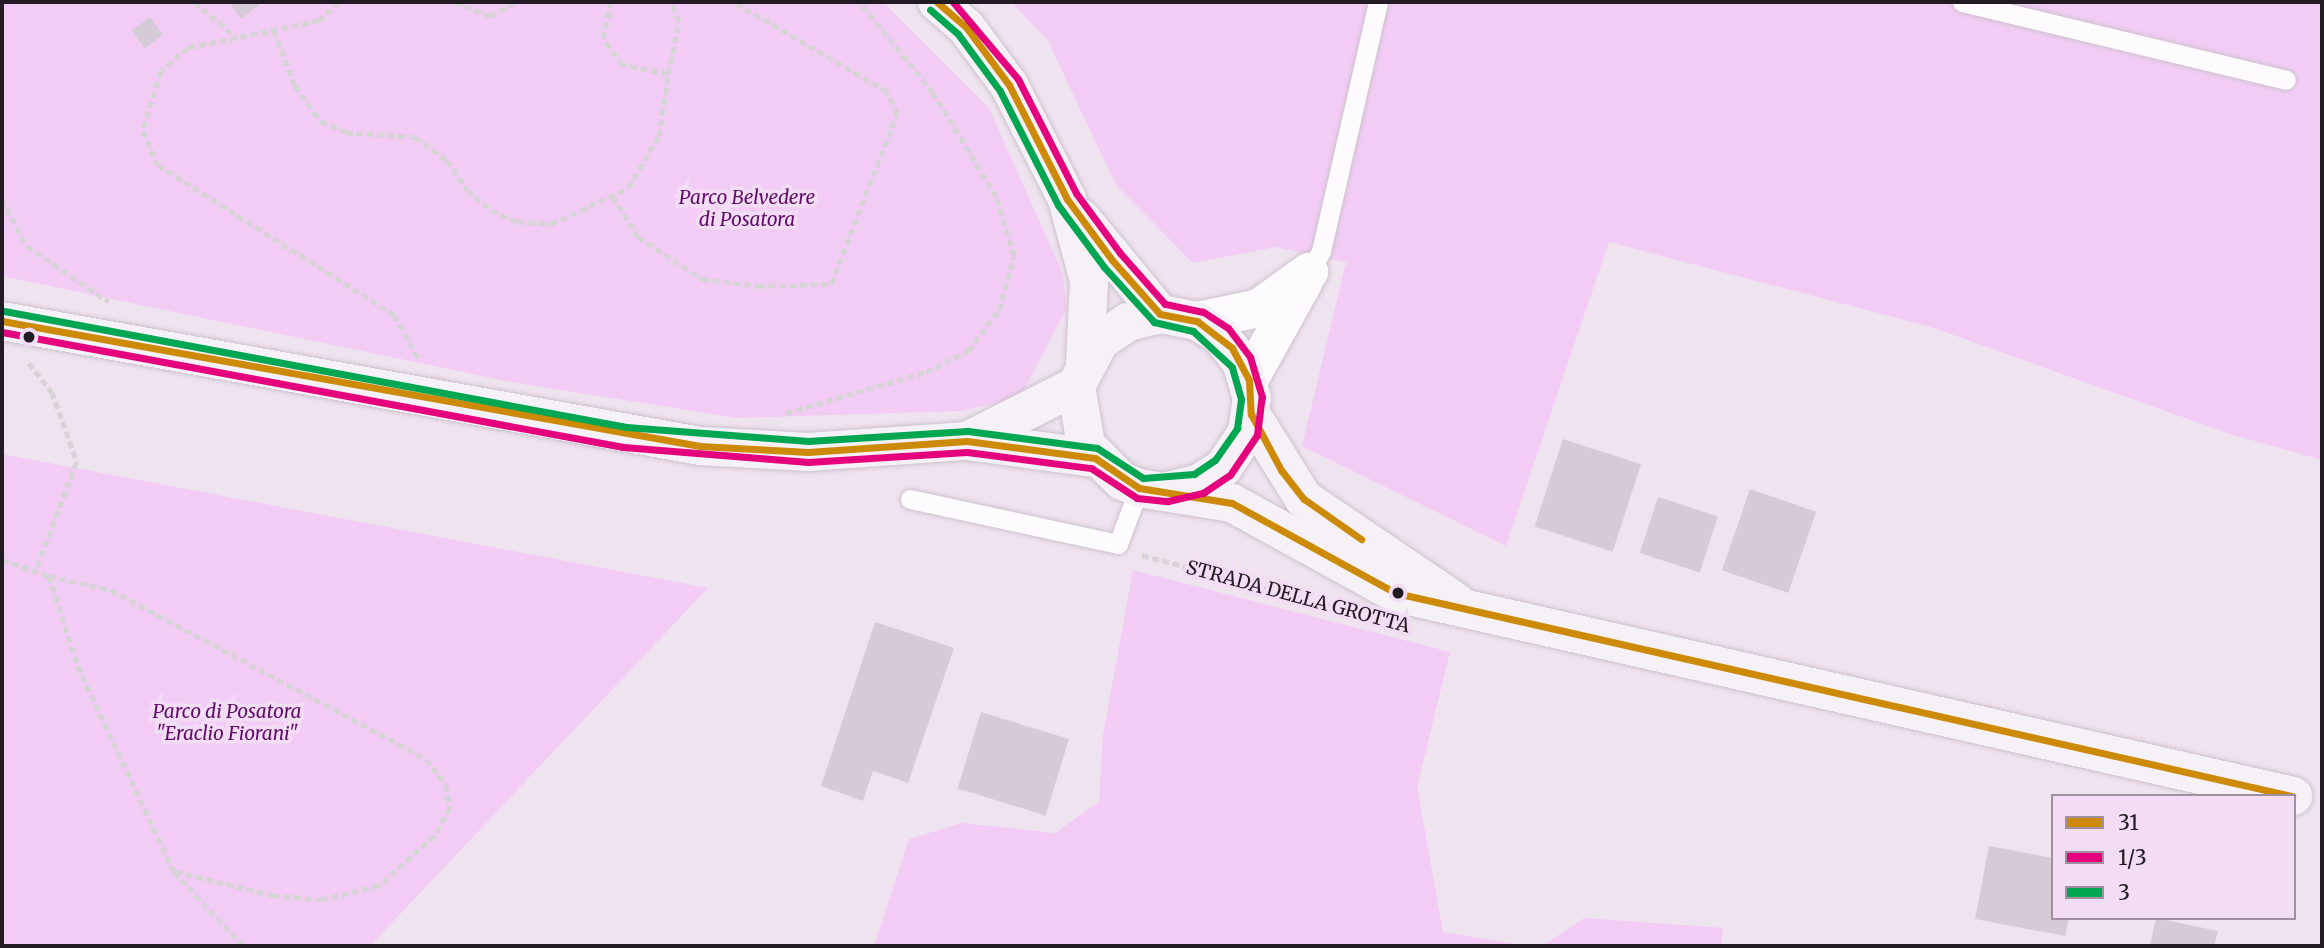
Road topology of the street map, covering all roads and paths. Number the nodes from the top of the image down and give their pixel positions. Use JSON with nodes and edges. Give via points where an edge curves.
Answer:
{"nodes":[{"id":1,"x":194,"y":2,"type":"edge"},
{"id":2,"x":339,"y":2,"type":"edge"},
{"id":3,"x":455,"y":2,"type":"edge"},
{"id":4,"x":516,"y":2,"type":"edge"},
{"id":5,"x":611,"y":2,"type":"edge"},
{"id":6,"x":671,"y":2,"type":"edge"},
{"id":7,"x":733,"y":2,"type":"edge"},
{"id":8,"x":859,"y":2,"type":"edge"},
{"id":9,"x":937,"y":2,"type":"edge"},
{"id":10,"x":1378,"y":2,"type":"edge"},
{"id":11,"x":1962,"y":2,"type":"edge"},
{"id":12,"x":274,"y":30,"type":"junction"},
{"id":13,"x":236,"y":37,"type":"junction"},
{"id":14,"x":668,"y":74,"type":"junction"},
{"id":15,"x":2286,"y":80,"type":"dead end"},
{"id":16,"x":613,"y":196,"type":"junction"},
{"id":17,"x":2,"y":199,"type":"edge"},
{"id":18,"x":1067,"y":199,"type":"junction"},
{"id":19,"x":1309,"y":272,"type":"junction"},
{"id":20,"x":121,"y":311,"type":"dead end"},
{"id":21,"x":1160,"y":314,"type":"junction"},
{"id":22,"x":1197,"y":321,"type":"junction"},
{"id":23,"x":10,"y":336,"type":"edge"},
{"id":24,"x":1080,"y":374,"type":"junction"},
{"id":25,"x":1250,"y":397,"type":"junction"},
{"id":26,"x":444,"y":402,"type":"junction"},
{"id":27,"x":778,"y":416,"type":"dead end"},
{"id":28,"x":967,"y":441,"type":"junction"},
{"id":29,"x":1095,"y":458,"type":"junction"},
{"id":30,"x":1153,"y":489,"type":"junction"},
{"id":31,"x":910,"y":499,"type":"dead end"},
{"id":32,"x":1118,"y":544,"type":"junction"},
{"id":33,"x":2,"y":560,"type":"edge"},
{"id":34,"x":34,"y":573,"type":"junction"},
{"id":35,"x":49,"y":576,"type":"junction"},
{"id":36,"x":1458,"y":603,"type":"junction"},
{"id":37,"x":1353,"y":612,"type":"dead end"},
{"id":38,"x":2285,"y":794,"type":"edge"},
{"id":39,"x":2296,"y":796,"type":"edge"},
{"id":40,"x":2322,"y":802,"type":"edge"},
{"id":41,"x":174,"y":872,"type":"junction"},
{"id":42,"x":243,"y":946,"type":"edge"}],
"edges":[{"from":1,"to":13,"type":"path"},
{"from":2,"to":12,"type":"path","via":[[319,20]]},
{"from":3,"to":4,"type":"path","via":[[490,16]]},
{"from":5,"to":14,"type":"path","via":[[603,39],[622,65]]},
{"from":6,"to":14,"type":"path","via":[[679,22]]},
{"from":7,"to":16,"type":"path","via":[[887,92],[897,114],[892,139],[831,284],[758,286],[702,279],[638,237]]},
{"from":8,"to":27,"type":"path","via":[[933,93],[996,197],[1014,256],[999,310],[968,351],[926,372],[843,391]]},
{"from":9,"to":18,"type":"street","via":[[965,27],[1009,85]]},
{"from":10,"to":19,"type":"lane","name":"STRADA DELLA GROTTA","via":[[1321,251]]},
{"from":11,"to":15,"type":"lane"},
{"from":12,"to":13,"type":"path"},
{"from":12,"to":16,"type":"path","via":[[295,86],[321,121],[346,132],[415,137],[447,160],[467,190],[491,211],[517,222],[551,225]]},
{"from":13,"to":26,"type":"path","via":[[188,48],[161,71],[143,131],[158,165],[394,314]]},
{"from":14,"to":16,"type":"path","via":[[659,136],[628,188]]},
{"from":17,"to":20,"type":"path","via":[[27,246]]},
{"from":18,"to":21,"type":"street"},
{"from":18,"to":24,"type":"street","via":[[1089,281]]},
{"from":19,"to":22,"type":"street","name":"STRADA DELLA GROTTA","via":[[1259,308]]},
{"from":19,"to":25,"type":"street","name":"STRADA DELLA GROTTA"},
{"from":21,"to":22,"type":"street","name":"STRADA DELLA GROTTA"},
{"from":21,"to":24,"type":"street","name":"STRADA DELLA GROTTA","via":[[1113,330]]},
{"from":22,"to":25,"type":"street","name":"STRADA DELLA GROTTA","via":[[1232,348]]},
{"from":23,"to":26,"type":"street","name":"STRADA DELLA GROTTA"},
{"from":23,"to":34,"type":"path","via":[[52,392],[77,462]]},
{"from":24,"to":28,"type":"street","name":"STRADA DELLA GROTTA"},
{"from":24,"to":29,"type":"street","name":"STRADA DELLA GROTTA","via":[[1079,431]]},
{"from":25,"to":30,"type":"street","name":"STRADA DELLA GROTTA","via":[[1240,447],[1223,468],[1198,484]]},
{"from":25,"to":36,"type":"street","name":"STRADA DELLA GROTTA","via":[[1304,499]]},
{"from":26,"to":28,"type":"street","name":"STRADA DELLA GROTTA","via":[[700,446],[808,452]]},
{"from":28,"to":29,"type":"street","name":"STRADA DELLA GROTTA"},
{"from":29,"to":30,"type":"street","name":"STRADA DELLA GROTTA"},
{"from":30,"to":32,"type":"lane"},
{"from":30,"to":36,"type":"street","name":"STRADA DELLA GROTTA","via":[[1232,503],[1396,593]]},
{"from":31,"to":32,"type":"lane"},
{"from":32,"to":37,"type":"path","name":"STRADA DELLA GROTTA"},
{"from":33,"to":34,"type":"path"},
{"from":34,"to":35,"type":"path"},
{"from":35,"to":41,"type":"path","via":[[78,666]]},
{"from":35,"to":41,"type":"path","via":[[111,590],[426,759],[446,785],[450,808],[435,836],[379,886],[322,900]]},
{"from":36,"to":38,"type":"street","name":"STRADA DELLA GROTTA","via":[[1528,625]]},
{"from":39,"to":40,"type":"street","name":"STRADA DELLA GROTTA"},
{"from":41,"to":42,"type":"path"}]}
